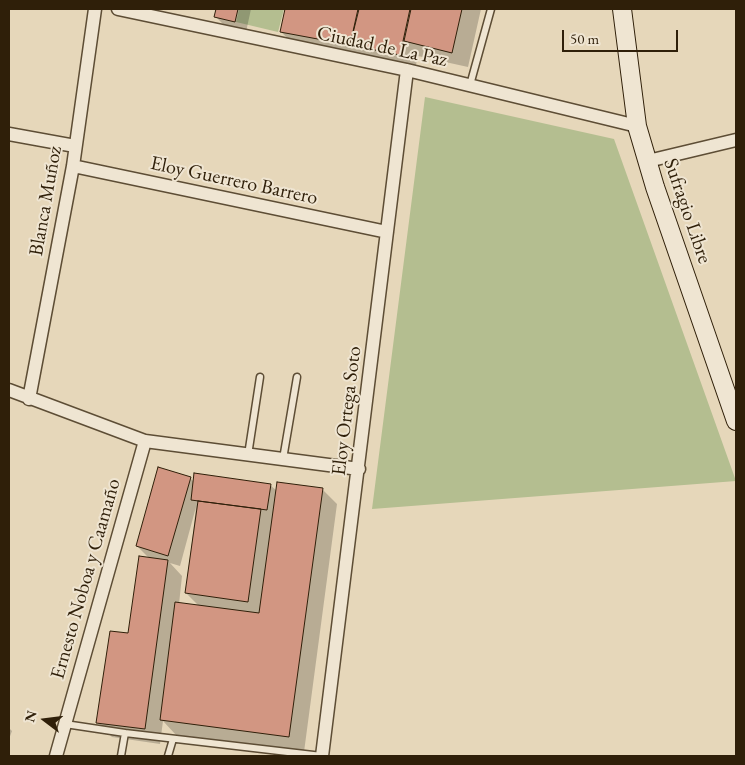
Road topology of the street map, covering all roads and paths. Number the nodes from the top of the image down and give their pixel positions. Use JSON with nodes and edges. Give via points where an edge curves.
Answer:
{"nodes":[{"id":1,"x":95,"y":9,"type":"edge"},
{"id":2,"x":118,"y":9,"type":"edge"},
{"id":3,"x":491,"y":9,"type":"edge"},
{"id":4,"x":622,"y":9,"type":"edge"},
{"id":5,"x":407,"y":70,"type":"junction"},
{"id":6,"x":470,"y":85,"type":"junction"},
{"id":7,"x":637,"y":126,"type":"junction"},
{"id":8,"x":9,"y":134,"type":"edge"},
{"id":9,"x":736,"y":140,"type":"edge"},
{"id":10,"x":75,"y":146,"type":"junction"},
{"id":11,"x":648,"y":161,"type":"junction"},
{"id":12,"x":73,"y":166,"type":"junction"},
{"id":13,"x":387,"y":232,"type":"junction"},
{"id":14,"x":260,"y":377,"type":"dead end"},
{"id":15,"x":297,"y":377,"type":"dead end"},
{"id":16,"x":9,"y":390,"type":"edge"},
{"id":17,"x":29,"y":399,"type":"junction"},
{"id":18,"x":736,"y":421,"type":"edge"},
{"id":19,"x":145,"y":440,"type":"junction"},
{"id":20,"x":248,"y":455,"type":"junction"},
{"id":21,"x":283,"y":459,"type":"junction"},
{"id":22,"x":359,"y":469,"type":"junction"},
{"id":23,"x":65,"y":724,"type":"junction"},
{"id":24,"x":125,"y":734,"type":"junction"},
{"id":25,"x":173,"y":739,"type":"junction"},
{"id":26,"x":56,"y":756,"type":"edge"},
{"id":27,"x":120,"y":756,"type":"edge"},
{"id":28,"x":168,"y":756,"type":"edge"},
{"id":29,"x":322,"y":756,"type":"edge"}],
"edges":[{"from":1,"to":10,"type":"street","name":"Blanca Muñoz"},
{"from":2,"to":5,"type":"street","name":"Ciudad de La Paz"},
{"from":3,"to":6,"type":"lane"},
{"from":4,"to":7,"type":"street","name":"Sufragio Libre"},
{"from":5,"to":6,"type":"street","name":"Ciudad de La Paz"},
{"from":5,"to":13,"type":"street","name":"Eloy Ortega Soto"},
{"from":6,"to":7,"type":"street","name":"Ciudad de La Paz"},
{"from":7,"to":11,"type":"street","name":"Sufragio Libre"},
{"from":8,"to":10,"type":"street"},
{"from":9,"to":11,"type":"street"},
{"from":10,"to":12,"type":"street","name":"Blanca Muñoz"},
{"from":11,"to":18,"type":"street","name":"Sufragio Libre"},
{"from":12,"to":13,"type":"street","name":"Eloy Guerrero Barrero"},
{"from":12,"to":17,"type":"street","name":"Blanca Muñoz"},
{"from":13,"to":22,"type":"street","name":"Eloy Ortega Soto"},
{"from":14,"to":20,"type":"lane"},
{"from":15,"to":21,"type":"lane"},
{"from":16,"to":17,"type":"street"},
{"from":17,"to":19,"type":"street"},
{"from":19,"to":20,"type":"street"},
{"from":19,"to":23,"type":"street","name":"Ernesto Noboa y Caamaño"},
{"from":20,"to":21,"type":"street"},
{"from":21,"to":22,"type":"street"},
{"from":22,"to":29,"type":"street","name":"Eloy Ortega Soto"},
{"from":23,"to":24,"type":"lane"},
{"from":23,"to":26,"type":"street","name":"Ernesto Noboa y Caamaño"},
{"from":24,"to":25,"type":"lane"},
{"from":24,"to":27,"type":"lane"},
{"from":25,"to":28,"type":"lane"},
{"from":25,"to":29,"type":"lane"}]}
